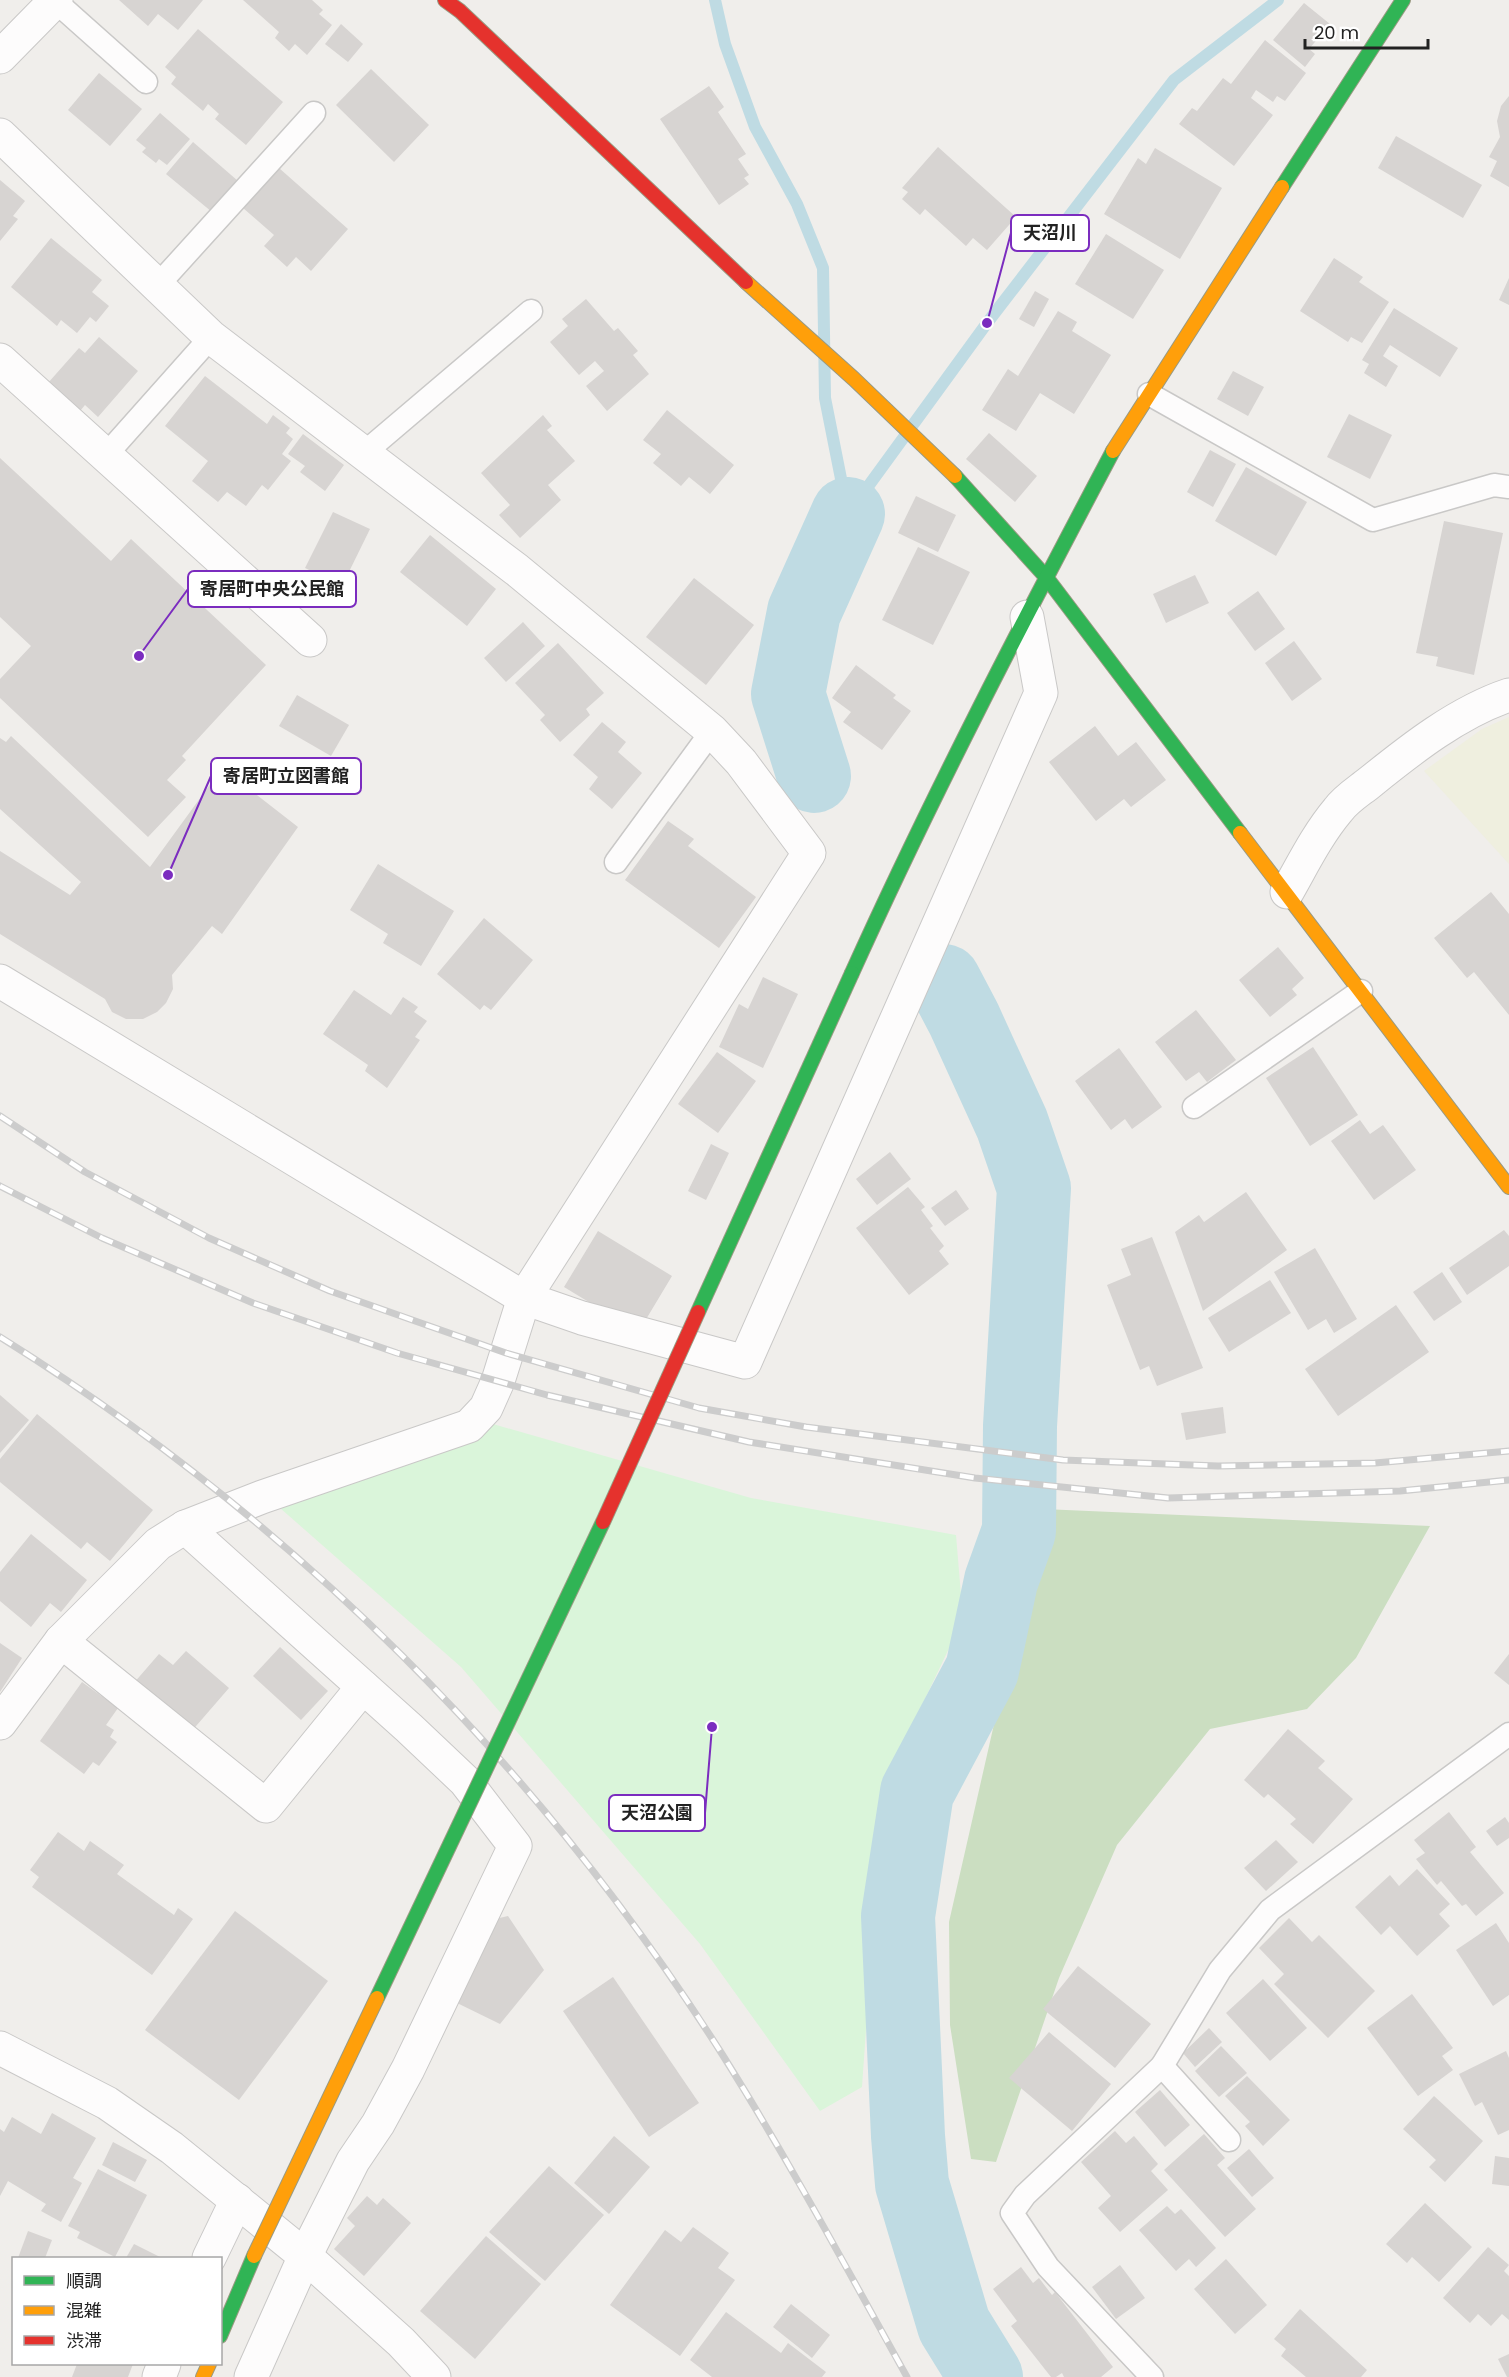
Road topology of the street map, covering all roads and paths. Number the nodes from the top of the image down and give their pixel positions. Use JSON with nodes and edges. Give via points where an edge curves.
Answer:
{"nodes":[{"id":1,"x":56,"y":0,"type":"edge"},
{"id":2,"x":445,"y":0,"type":"edge"},
{"id":3,"x":1403,"y":0,"type":"edge"},
{"id":4,"x":0,"y":57,"type":"edge"},
{"id":5,"x":146,"y":82,"type":"dead end"},
{"id":6,"x":314,"y":113,"type":"dead end"},
{"id":7,"x":0,"y":135,"type":"edge"},
{"id":8,"x":157,"y":286,"type":"junction"},
{"id":9,"x":531,"y":311,"type":"dead end"},
{"id":10,"x":210,"y":336,"type":"junction"},
{"id":11,"x":0,"y":360,"type":"edge"},
{"id":12,"x":1149,"y":394,"type":"junction"},
{"id":13,"x":364,"y":453,"type":"junction"},
{"id":14,"x":106,"y":455,"type":"junction"},
{"id":15,"x":1509,"y":487,"type":"edge"},
{"id":16,"x":1046,"y":577,"type":"junction"},
{"id":17,"x":1027,"y":616,"type":"junction"},
{"id":18,"x":310,"y":640,"type":"dead end"},
{"id":19,"x":1509,"y":695,"type":"edge"},
{"id":20,"x":712,"y":731,"type":"junction"},
{"id":21,"x":616,"y":862,"type":"dead end"},
{"id":22,"x":1287,"y":892,"type":"junction"},
{"id":23,"x":0,"y":981,"type":"edge"},
{"id":24,"x":1361,"y":991,"type":"junction"},
{"id":25,"x":1194,"y":1107,"type":"dead end"},
{"id":26,"x":1509,"y":1187,"type":"edge"},
{"id":27,"x":524,"y":1298,"type":"junction"},
{"id":28,"x":185,"y":1527,"type":"junction"},
{"id":29,"x":61,"y":1641,"type":"junction"},
{"id":30,"x":363,"y":1687,"type":"junction"},
{"id":31,"x":0,"y":1724,"type":"edge"},
{"id":32,"x":1509,"y":1734,"type":"edge"},
{"id":33,"x":0,"y":2048,"type":"edge"},
{"id":34,"x":1162,"y":2066,"type":"junction"},
{"id":35,"x":1229,"y":2140,"type":"dead end"},
{"id":36,"x":237,"y":2200,"type":"junction"},
{"id":37,"x":305,"y":2256,"type":"junction"},
{"id":38,"x":210,"y":2257,"type":"edge"},
{"id":39,"x":222,"y":2331,"type":"edge"},
{"id":40,"x":251,"y":2377,"type":"edge"},
{"id":41,"x":434,"y":2377,"type":"edge"},
{"id":42,"x":1152,"y":2377,"type":"edge"}],
"edges":[{"from":1,"to":4,"type":"street"},
{"from":1,"to":5,"type":"lane"},
{"from":2,"to":16,"type":"street","via":[[854,379],[958,480]]},
{"from":3,"to":12,"type":"street"},
{"from":6,"to":8,"type":"lane"},
{"from":7,"to":8,"type":"street"},
{"from":8,"to":10,"type":"street"},
{"from":9,"to":13,"type":"lane"},
{"from":10,"to":13,"type":"street"},
{"from":10,"to":14,"type":"lane"},
{"from":11,"to":14,"type":"street"},
{"from":12,"to":15,"type":"lane","via":[[1373,520],[1494,485]]},
{"from":12,"to":16,"type":"street","via":[[1119,439]]},
{"from":13,"to":20,"type":"street","via":[[517,570]]},
{"from":14,"to":18,"type":"street"},
{"from":16,"to":17,"type":"street"},
{"from":16,"to":22,"type":"street"},
{"from":17,"to":27,"type":"street","via":[[1041,693],[745,1362],[582,1318]]},
{"from":17,"to":39,"type":"street","bridge":true,"via":[[908,851],[559,1618],[254,2256]]},
{"from":19,"to":22,"type":"street","via":[[1452,723],[1399,759],[1339,808],[1313,844]]},
{"from":20,"to":21,"type":"lane"},
{"from":20,"to":27,"type":"street","via":[[741,762],[809,853]]},
{"from":22,"to":24,"type":"street"},
{"from":23,"to":27,"type":"street"},
{"from":24,"to":25,"type":"lane"},
{"from":24,"to":26,"type":"street"},
{"from":27,"to":28,"type":"street","via":[[498,1381],[486,1408],[469,1426]]},
{"from":28,"to":29,"type":"street","via":[[158,1544]]},
{"from":28,"to":30,"type":"street"},
{"from":29,"to":30,"type":"street","via":[[266,1806]]},
{"from":29,"to":31,"type":"street"},
{"from":30,"to":37,"type":"street","via":[[465,1781],[515,1846],[408,2069],[353,2161]]},
{"from":32,"to":34,"type":"lane","via":[[1270,1910],[1220,1970]]},
{"from":33,"to":36,"type":"street","via":[[107,2103]]},
{"from":34,"to":35,"type":"lane"},
{"from":34,"to":42,"type":"lane","via":[[1025,2195],[1011,2213],[1048,2267]]},
{"from":36,"to":37,"type":"street"},
{"from":36,"to":38,"type":"street"},
{"from":37,"to":40,"type":"street"},
{"from":37,"to":41,"type":"street"}]}
